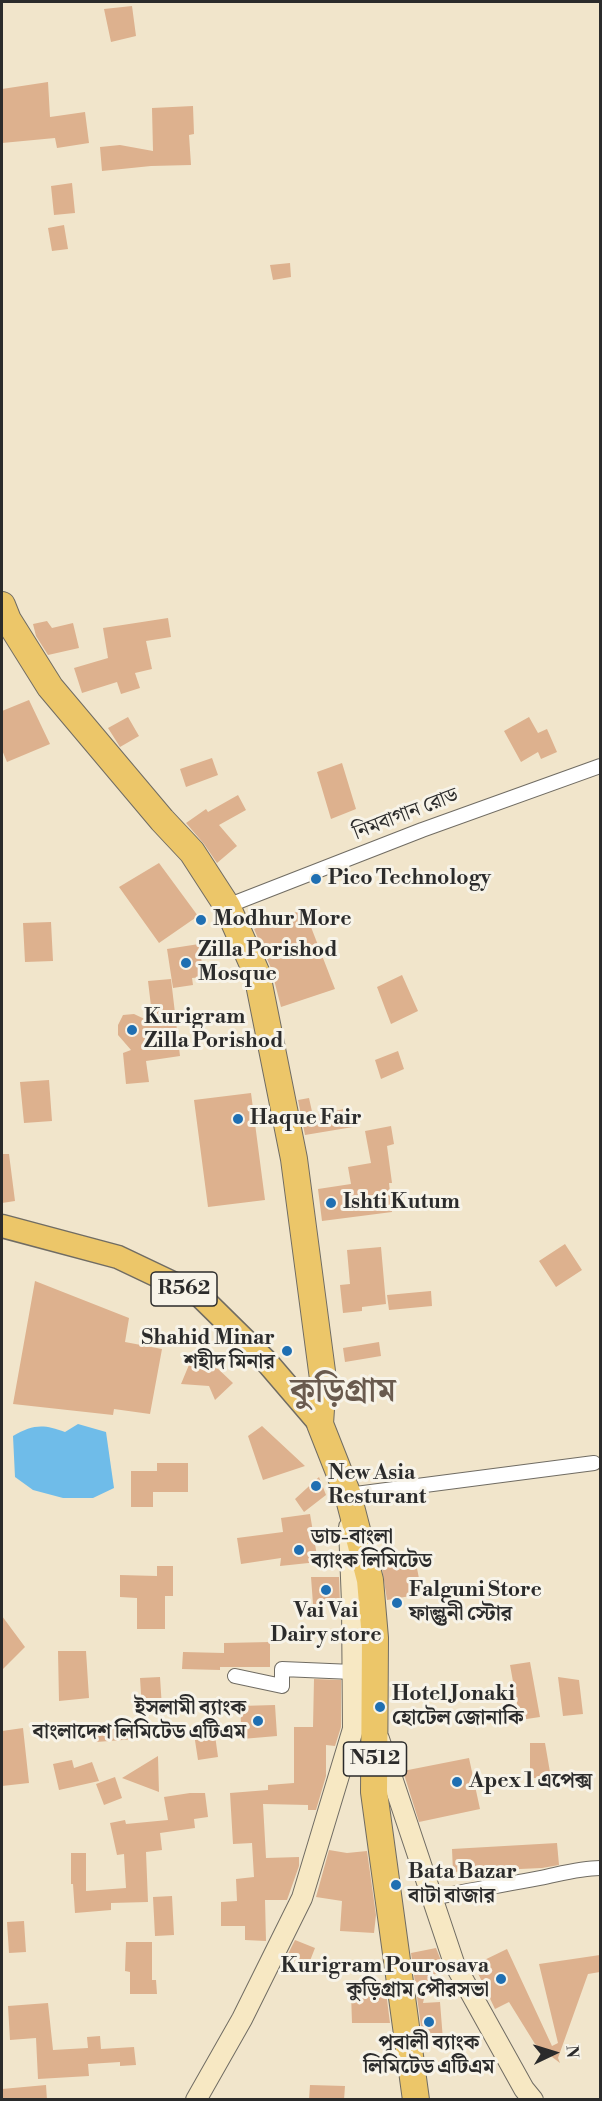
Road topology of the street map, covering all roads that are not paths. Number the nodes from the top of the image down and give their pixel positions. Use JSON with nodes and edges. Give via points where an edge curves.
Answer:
{"nodes":[{"id":1,"x":2,"y":605,"type":"edge"},
{"id":2,"x":600,"y":766,"type":"edge"},
{"id":3,"x":227,"y":906,"type":"junction"},
{"id":4,"x":2,"y":1226,"type":"edge"},
{"id":5,"x":320,"y":1424,"type":"junction"},
{"id":6,"x":594,"y":1463,"type":"dead end"},
{"id":7,"x":348,"y":1495,"type":"junction"},
{"id":8,"x":352,"y":1672,"type":"junction"},
{"id":9,"x":235,"y":1676,"type":"dead end"},
{"id":10,"x":375,"y":1728,"type":"junction"},
{"id":11,"x":600,"y":1868,"type":"edge"},
{"id":12,"x":433,"y":1898,"type":"junction"},
{"id":13,"x":196,"y":2100,"type":"edge"},
{"id":14,"x":416,"y":2100,"type":"edge"},
{"id":15,"x":533,"y":2100,"type":"edge"}],
"edges":[{"from":1,"to":3,"type":"highway","via":[[50,687],[192,852]]},
{"from":2,"to":3,"type":"street","name":"নিমবাগান রোড"},
{"from":3,"to":5,"type":"highway","via":[[257,974],[294,1159],[323,1379]]},
{"from":4,"to":5,"type":"main road","number":"R562","via":[[118,1257],[200,1296],[266,1360]]},
{"from":5,"to":7,"type":"highway","number":"N512"},
{"from":6,"to":7,"type":"street"},
{"from":7,"to":8,"type":"street"},
{"from":7,"to":10,"type":"highway","number":"N512","via":[[370,1580],[375,1638]]},
{"from":8,"to":9,"type":"street","via":[[282,1669],[282,1686]]},
{"from":8,"to":13,"type":"street","via":[[353,1729],[303,1898]]},
{"from":10,"to":12,"type":"street"},
{"from":10,"to":14,"type":"highway","number":"N512","via":[[374,1792]]},
{"from":11,"to":12,"type":"street"},
{"from":12,"to":15,"type":"street","via":[[454,1963]]}]}
